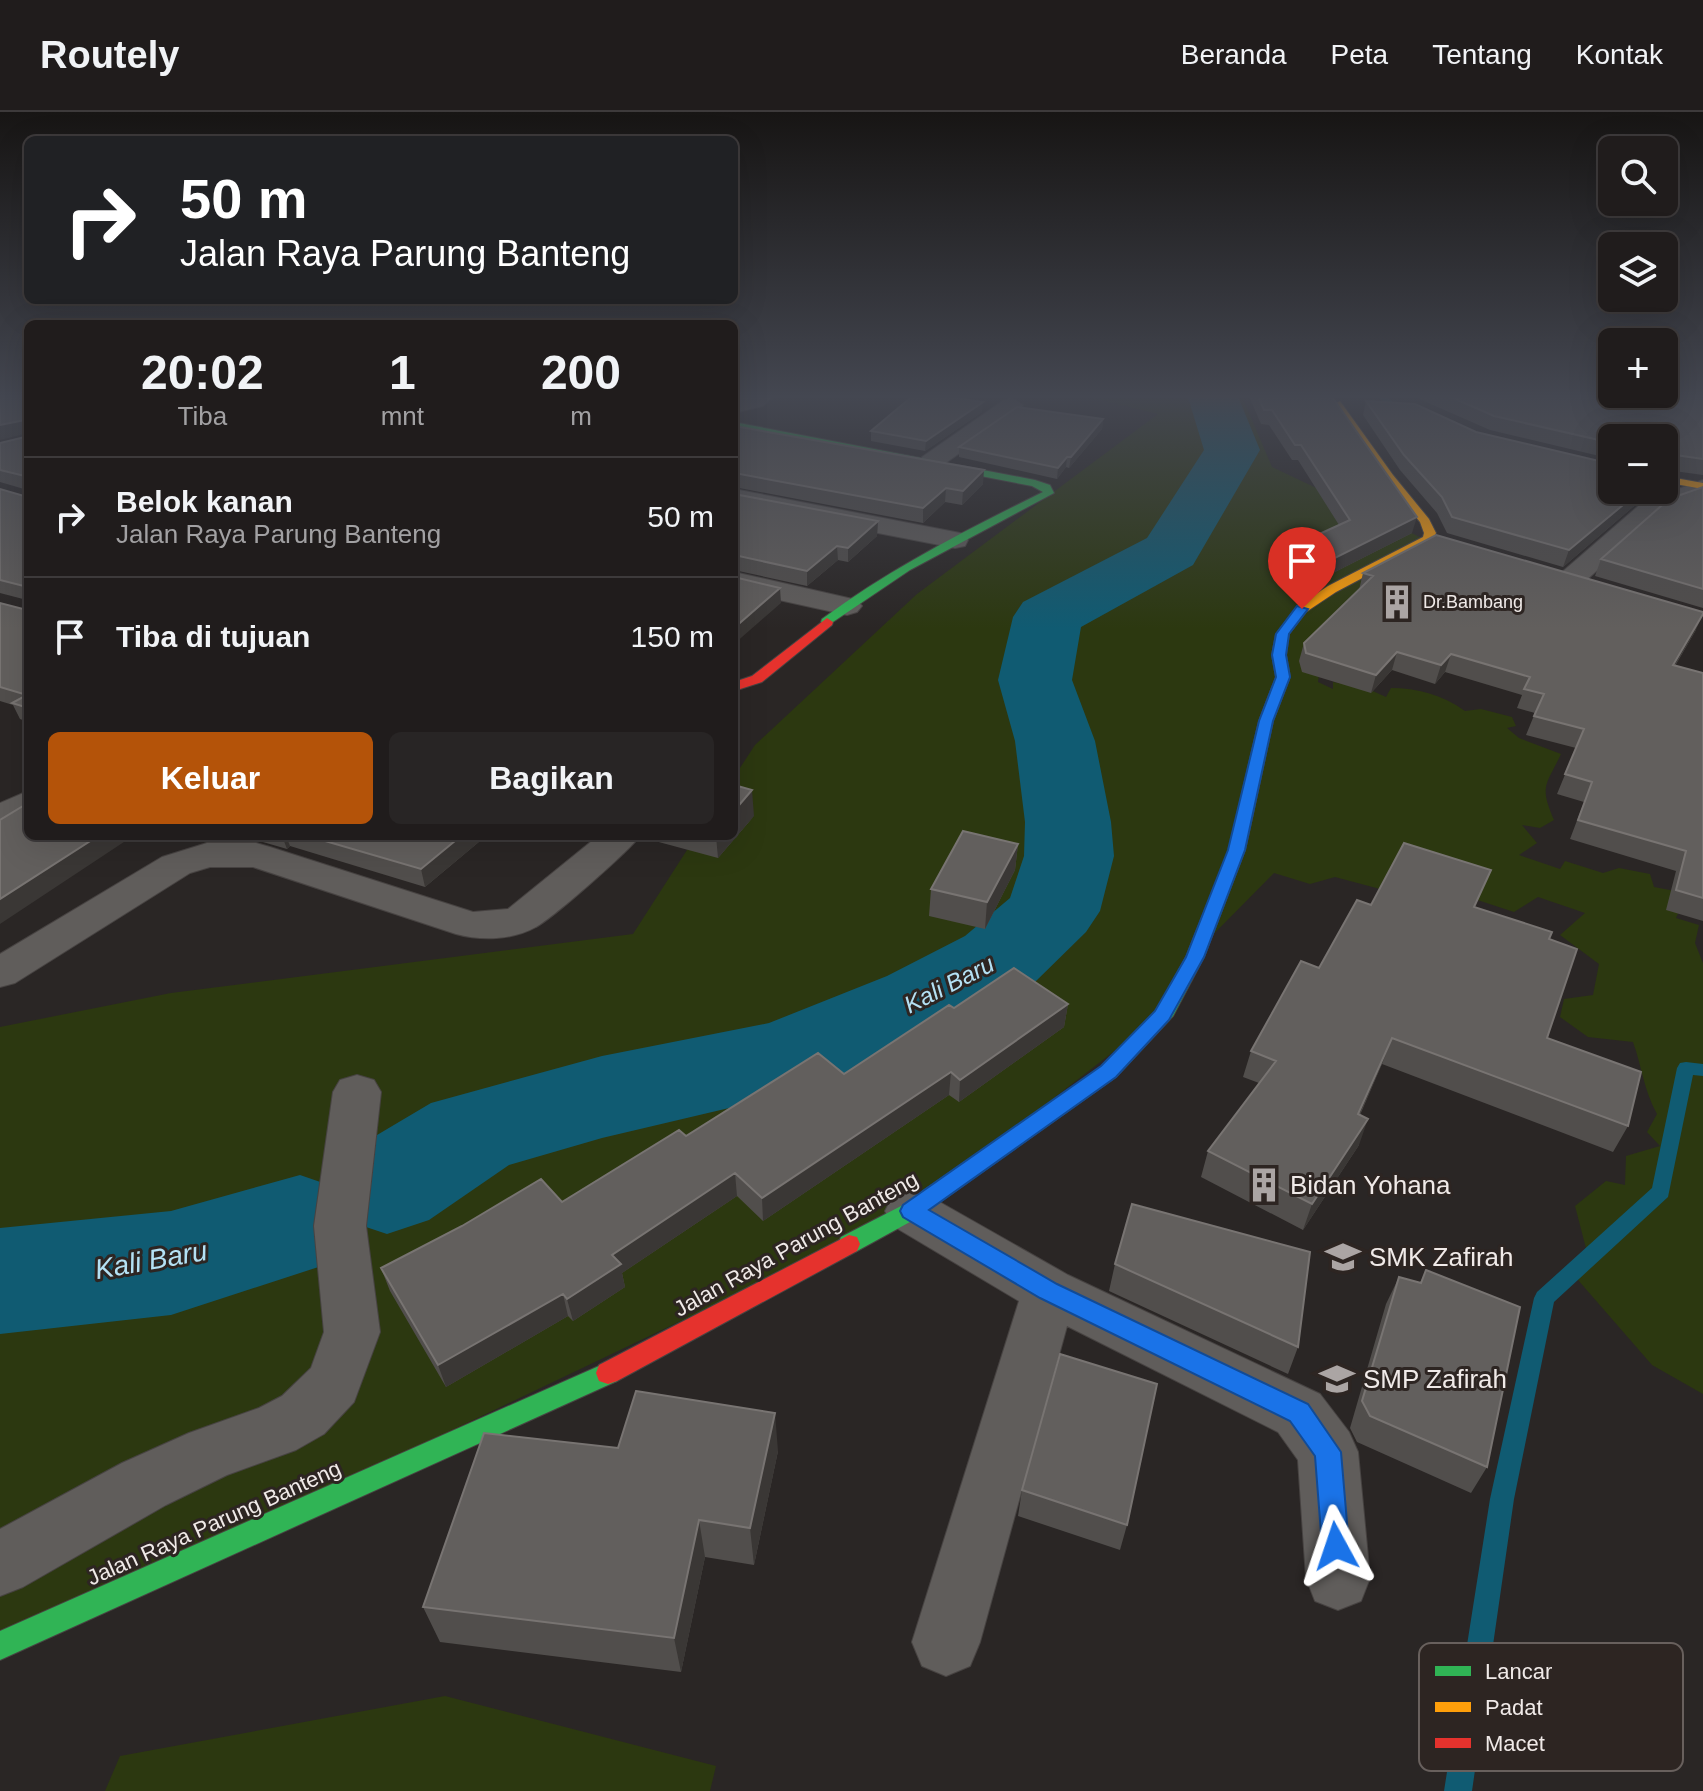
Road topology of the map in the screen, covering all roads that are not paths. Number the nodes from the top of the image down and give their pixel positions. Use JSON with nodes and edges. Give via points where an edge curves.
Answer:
{"nodes":[{"id":1,"x":982,"y":472,"type":"edge"},
{"id":2,"x":1386,"y":472,"type":"edge"},
{"id":3,"x":1687,"y":488,"type":"edge"},
{"id":4,"x":738,"y":498,"type":"edge"},
{"id":5,"x":1428,"y":539,"type":"junction"},
{"id":6,"x":955,"y":540,"type":"junction"},
{"id":7,"x":1457,"y":547,"type":"edge"},
{"id":8,"x":1543,"y":571,"type":"edge"},
{"id":9,"x":1571,"y":579,"type":"junction"},
{"id":10,"x":738,"y":582,"type":"edge"},
{"id":11,"x":1600,"y":588,"type":"edge"},
{"id":12,"x":847,"y":606,"type":"junction"},
{"id":13,"x":738,"y":686,"type":"edge"},
{"id":14,"x":24,"y":804,"type":"edge"},
{"id":15,"x":0,"y":819,"type":"edge"},
{"id":16,"x":616,"y":840,"type":"edge"},
{"id":17,"x":0,"y":973,"type":"edge"},
{"id":18,"x":357,"y":1092,"type":"dead end"},
{"id":19,"x":911,"y":1211,"type":"junction"},
{"id":20,"x":1049,"y":1291,"type":"junction"},
{"id":21,"x":0,"y":1564,"type":"edge"},
{"id":22,"x":1338,"y":1578,"type":"dead end"},
{"id":23,"x":946,"y":1642,"type":"dead end"},
{"id":24,"x":0,"y":1646,"type":"edge"}],
"edges":[{"from":1,"to":6,"type":"street","via":[[1048,490],[1045,497]]},
{"from":2,"to":5,"type":"street","via":[[1425,521]]},
{"from":3,"to":9,"type":"street","via":[[1652,507]]},
{"from":4,"to":6,"type":"street"},
{"from":5,"to":7,"type":"street"},
{"from":5,"to":19,"type":"street","name":"Jalan Raya Parung Banteng","via":[[1332,589],[1302,609],[1283,634],[1283,677],[1266,721],[1237,850],[1195,957],[1163,1016],[1109,1072]]},
{"from":6,"to":12,"type":"street"},
{"from":8,"to":9,"type":"street"},
{"from":9,"to":11,"type":"street"},
{"from":10,"to":12,"type":"street"},
{"from":12,"to":13,"type":"street","via":[[757,679]]},
{"from":14,"to":15,"type":"street"},
{"from":16,"to":17,"type":"street","via":[[522,918],[498,925],[471,925],[267,857],[197,857]]},
{"from":18,"to":21,"type":"street","via":[[340,1226],[352,1332],[334,1384],[303,1415],[144,1484]]},
{"from":19,"to":20,"type":"street"},
{"from":19,"to":24,"type":"street","name":"Jalan Raya Parung Banteng","via":[[610,1372]]},
{"from":20,"to":22,"type":"street","via":[[1299,1413],[1328,1452]]},
{"from":20,"to":23,"type":"street"}]}
